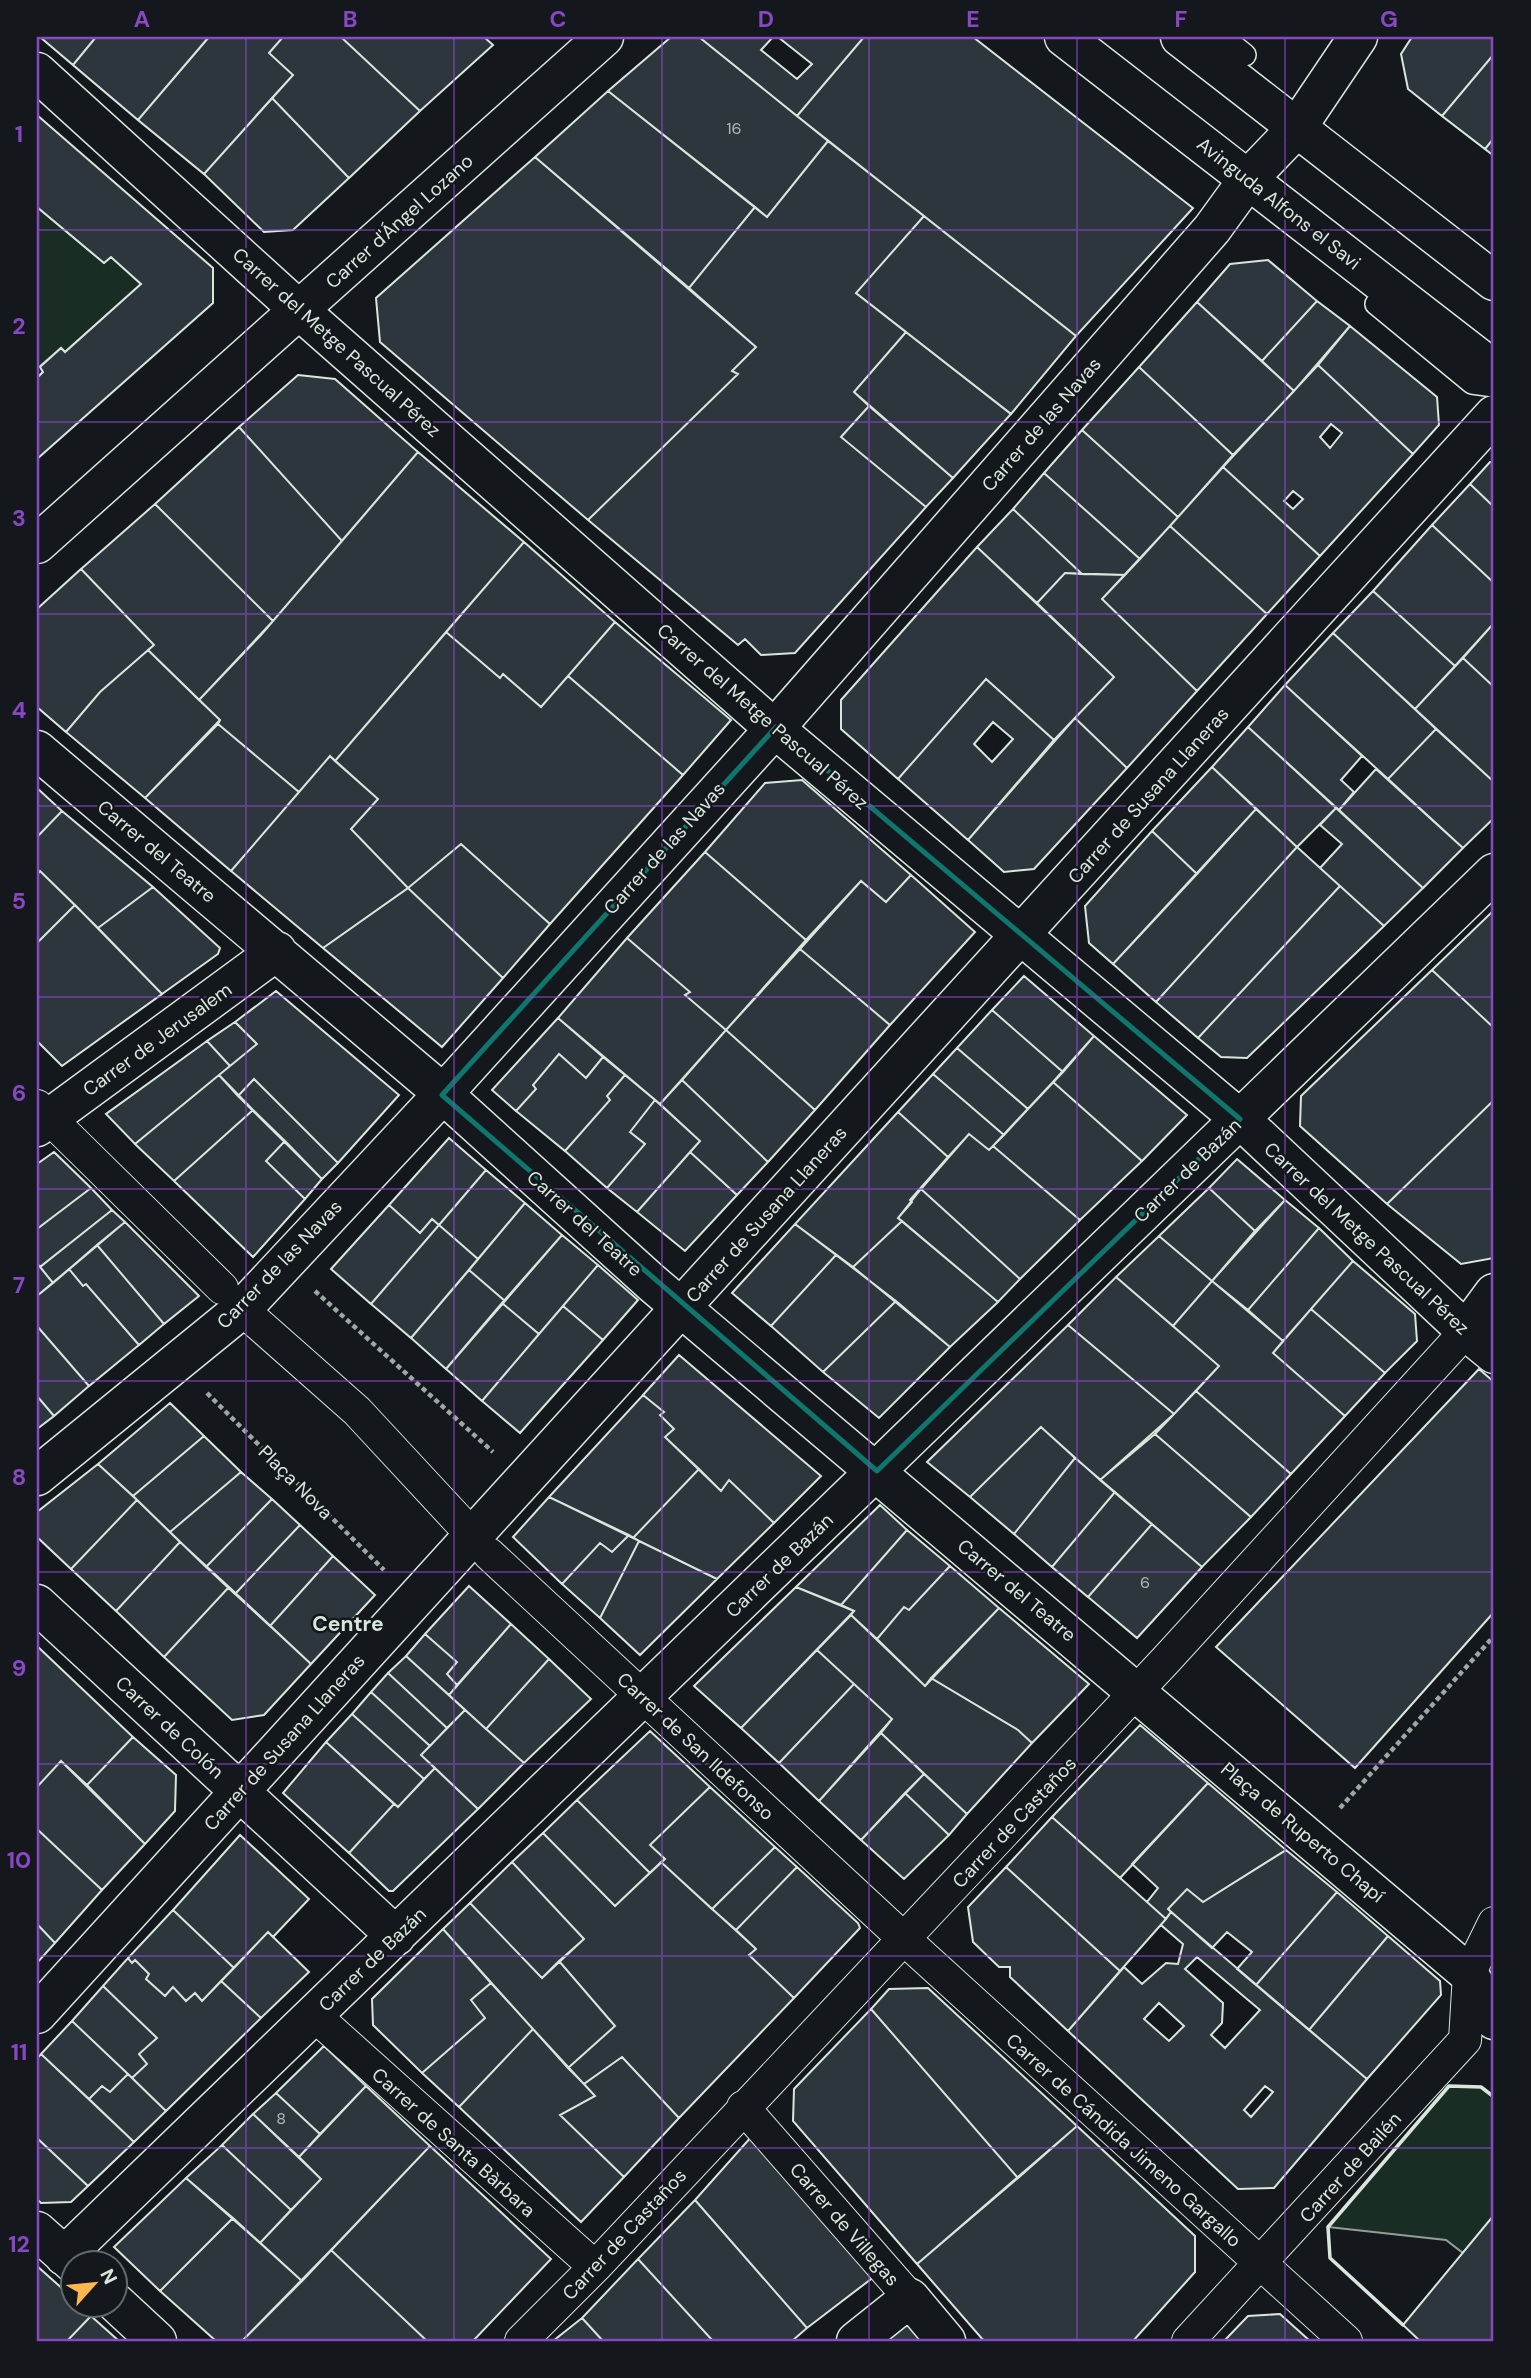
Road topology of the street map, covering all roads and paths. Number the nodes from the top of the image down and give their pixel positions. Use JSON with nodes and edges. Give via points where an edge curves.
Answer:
{"nodes":[{"id":1,"x":604,"y":37,"type":"edge"},
{"id":2,"x":1063,"y":37,"type":"edge"},
{"id":3,"x":1180,"y":37,"type":"edge"},
{"id":4,"x":1223,"y":37,"type":"edge"},
{"id":5,"x":1358,"y":37,"type":"edge"},
{"id":6,"x":1245,"y":55,"type":"dead end"},
{"id":7,"x":37,"y":72,"type":"edge"},
{"id":8,"x":1296,"y":129,"type":"junction"},
{"id":9,"x":1249,"y":178,"type":"junction"},
{"id":10,"x":1494,"y":281,"type":"edge"},
{"id":11,"x":1376,"y":304,"type":"dead end"},
{"id":12,"x":299,"y":310,"type":"junction"},
{"id":13,"x":1494,"y":370,"type":"edge"},
{"id":14,"x":1494,"y":386,"type":"edge"},
{"id":15,"x":1494,"y":415,"type":"edge"},
{"id":16,"x":37,"y":544,"type":"edge"},
{"id":17,"x":776,"y":727,"type":"junction"},
{"id":18,"x":37,"y":750,"type":"edge"},
{"id":19,"x":1494,"y":873,"type":"edge"},
{"id":20,"x":1019,"y":936,"type":"junction"},
{"id":21,"x":277,"y":951,"type":"junction"},
{"id":22,"x":442,"y":1095,"type":"junction"},
{"id":23,"x":41,"y":1117,"type":"edge"},
{"id":24,"x":1240,"y":1119,"type":"junction"},
{"id":25,"x":222,"y":1288,"type":"dead end"},
{"id":26,"x":311,"y":1288,"type":"dead end"},
{"id":27,"x":1494,"y":1293,"type":"edge"},
{"id":28,"x":681,"y":1307,"type":"junction"},
{"id":29,"x":254,"y":1320,"type":"dead end"},
{"id":30,"x":1480,"y":1343,"type":"edge"},
{"id":31,"x":201,"y":1387,"type":"dead end"},
{"id":32,"x":500,"y":1458,"type":"dead end"},
{"id":33,"x":877,"y":1471,"type":"junction"},
{"id":34,"x":37,"y":1476,"type":"edge"},
{"id":35,"x":460,"y":1522,"type":"dead end"},
{"id":36,"x":489,"y":1554,"type":"dead end"},
{"id":37,"x":392,"y":1577,"type":"dead end"},
{"id":38,"x":37,"y":1604,"type":"edge"},
{"id":39,"x":1494,"y":1636,"type":"edge"},
{"id":40,"x":1137,"y":1691,"type":"junction"},
{"id":41,"x":643,"y":1697,"type":"junction"},
{"id":42,"x":239,"y":1791,"type":"junction"},
{"id":43,"x":1340,"y":1809,"type":"dead end"},
{"id":44,"x":1494,"y":1923,"type":"edge"},
{"id":45,"x":396,"y":1936,"type":"junction"},
{"id":46,"x":903,"y":1938,"type":"junction"},
{"id":47,"x":1469,"y":1974,"type":"junction"},
{"id":48,"x":37,"y":2014,"type":"edge"},
{"id":49,"x":314,"y":2015,"type":"junction"},
{"id":50,"x":1494,"y":2020,"type":"edge"},
{"id":51,"x":743,"y":2108,"type":"junction"},
{"id":52,"x":37,"y":2231,"type":"edge"},
{"id":53,"x":81,"y":2248,"type":"edge"},
{"id":54,"x":60,"y":2252,"type":"edge"},
{"id":55,"x":1261,"y":2265,"type":"junction"},
{"id":56,"x":595,"y":2267,"type":"junction"},
{"id":57,"x":910,"y":2298,"type":"junction"},
{"id":58,"x":130,"y":2316,"type":"edge"},
{"id":59,"x":157,"y":2341,"type":"edge"},
{"id":60,"x":522,"y":2341,"type":"edge"},
{"id":61,"x":856,"y":2341,"type":"edge"},
{"id":62,"x":946,"y":2341,"type":"edge"},
{"id":63,"x":1188,"y":2341,"type":"edge"},
{"id":64,"x":1346,"y":2341,"type":"edge"}],
"edges":[{"from":1,"to":12,"type":"street","name":"Carrer d'Ángel Lozano"},
{"from":2,"to":9,"type":"street","name":"Avinguda Alfons el Savi"},
{"from":3,"to":8,"type":"street"},
{"from":4,"to":6,"type":"lane"},
{"from":5,"to":8,"type":"street","name":"Carrer de las Navas"},
{"from":7,"to":12,"type":"street","name":"Carrer del Metge Pascual Pérez"},
{"from":8,"to":9,"type":"street","name":"Carrer de las Navas"},
{"from":8,"to":10,"type":"street"},
{"from":9,"to":13,"type":"street","name":"Avinguda Alfons el Savi"},
{"from":9,"to":17,"type":"street","name":"Carrer de las Navas","via":[[1221,218]]},
{"from":11,"to":14,"type":"lane","via":[[1472,383]]},
{"from":12,"to":16,"type":"street","name":"Carrer d'Ángel Lozano"},
{"from":12,"to":17,"type":"street","name":"Carrer del Metge Pascual Pérez"},
{"from":15,"to":20,"type":"street","name":"Carrer de Susana Llaneras"},
{"from":17,"to":20,"type":"street","name":"Carrer del Metge Pascual Pérez"},
{"from":17,"to":22,"type":"street","name":"Carrer de las Navas"},
{"from":18,"to":21,"type":"street","name":"Carrer del Teatre"},
{"from":19,"to":24,"type":"street","name":"Carrer de Bazán"},
{"from":20,"to":24,"type":"street","name":"Carrer del Metge Pascual Pérez"},
{"from":20,"to":28,"type":"street","name":"Carrer de Susana Llaneras"},
{"from":21,"to":22,"type":"street","name":"Carrer del Teatre"},
{"from":21,"to":23,"type":"street","name":"Carrer de Jerusalem"},
{"from":22,"to":28,"type":"street","name":"Carrer del Teatre"},
{"from":22,"to":34,"type":"street","name":"Carrer de las Navas","via":[[242,1309]]},
{"from":23,"to":25,"type":"street"},
{"from":24,"to":30,"type":"street","name":"Carrer del Metge Pascual Pérez"},
{"from":24,"to":33,"type":"street","name":"Carrer de Bazán"},
{"from":26,"to":32,"type":"path"},
{"from":27,"to":30,"type":"street","name":"Carrer de Castaños"},
{"from":28,"to":33,"type":"street","name":"Carrer del Teatre"},
{"from":28,"to":42,"type":"street","name":"Carrer de Susana Llaneras"},
{"from":29,"to":35,"type":"street","via":[[357,1411]]},
{"from":30,"to":40,"type":"street","name":"Carrer de Castaños"},
{"from":31,"to":37,"type":"path","name":"Plaça Nova"},
{"from":33,"to":40,"type":"street","name":"Carrer del Teatre"},
{"from":33,"to":41,"type":"street","name":"Carrer de Bazán"},
{"from":36,"to":41,"type":"street","name":"Carrer de San Ildefonso"},
{"from":38,"to":42,"type":"street","name":"Carrer de Colón"},
{"from":39,"to":43,"type":"path"},
{"from":40,"to":46,"type":"street","name":"Carrer de Castaños"},
{"from":40,"to":47,"type":"street","name":"Plaça de Ruperto Chapí"},
{"from":41,"to":45,"type":"street","name":"Carrer de Bazán"},
{"from":41,"to":46,"type":"street","name":"Carrer de San Ildefonso"},
{"from":42,"to":45,"type":"street","name":"Carrer de Colón"},
{"from":42,"to":48,"type":"street","name":"Carrer de Susana Llaneras"},
{"from":44,"to":47,"type":"street"},
{"from":45,"to":49,"type":"street","name":"Carrer de Bazán"},
{"from":46,"to":51,"type":"street","name":"Carrer de Castaños"},
{"from":46,"to":55,"type":"street","name":"Carrer de Cándida Jimeno Gargallo"},
{"from":47,"to":50,"type":"street"},
{"from":47,"to":55,"type":"street","name":"Carrer de Bailén","via":[[1465,2040]]},
{"from":49,"to":53,"type":"street","name":"Carrer de Bazán"},
{"from":49,"to":56,"type":"street","name":"Carrer de Santa Bàrbara"},
{"from":51,"to":56,"type":"street","name":"Carrer de Castaños"},
{"from":51,"to":57,"type":"street","name":"Carrer de Villegas"},
{"from":52,"to":54,"type":"street"},
{"from":55,"to":63,"type":"street","name":"Carrer de Bailén"},
{"from":55,"to":64,"type":"street","name":"Carrer de Cándida Jimeno Gargallo"},
{"from":56,"to":60,"type":"street","name":"Carrer de Castaños"},
{"from":57,"to":61,"type":"street"},
{"from":57,"to":62,"type":"street","name":"Carrer de Villegas"},
{"from":58,"to":59,"type":"street"}]}
